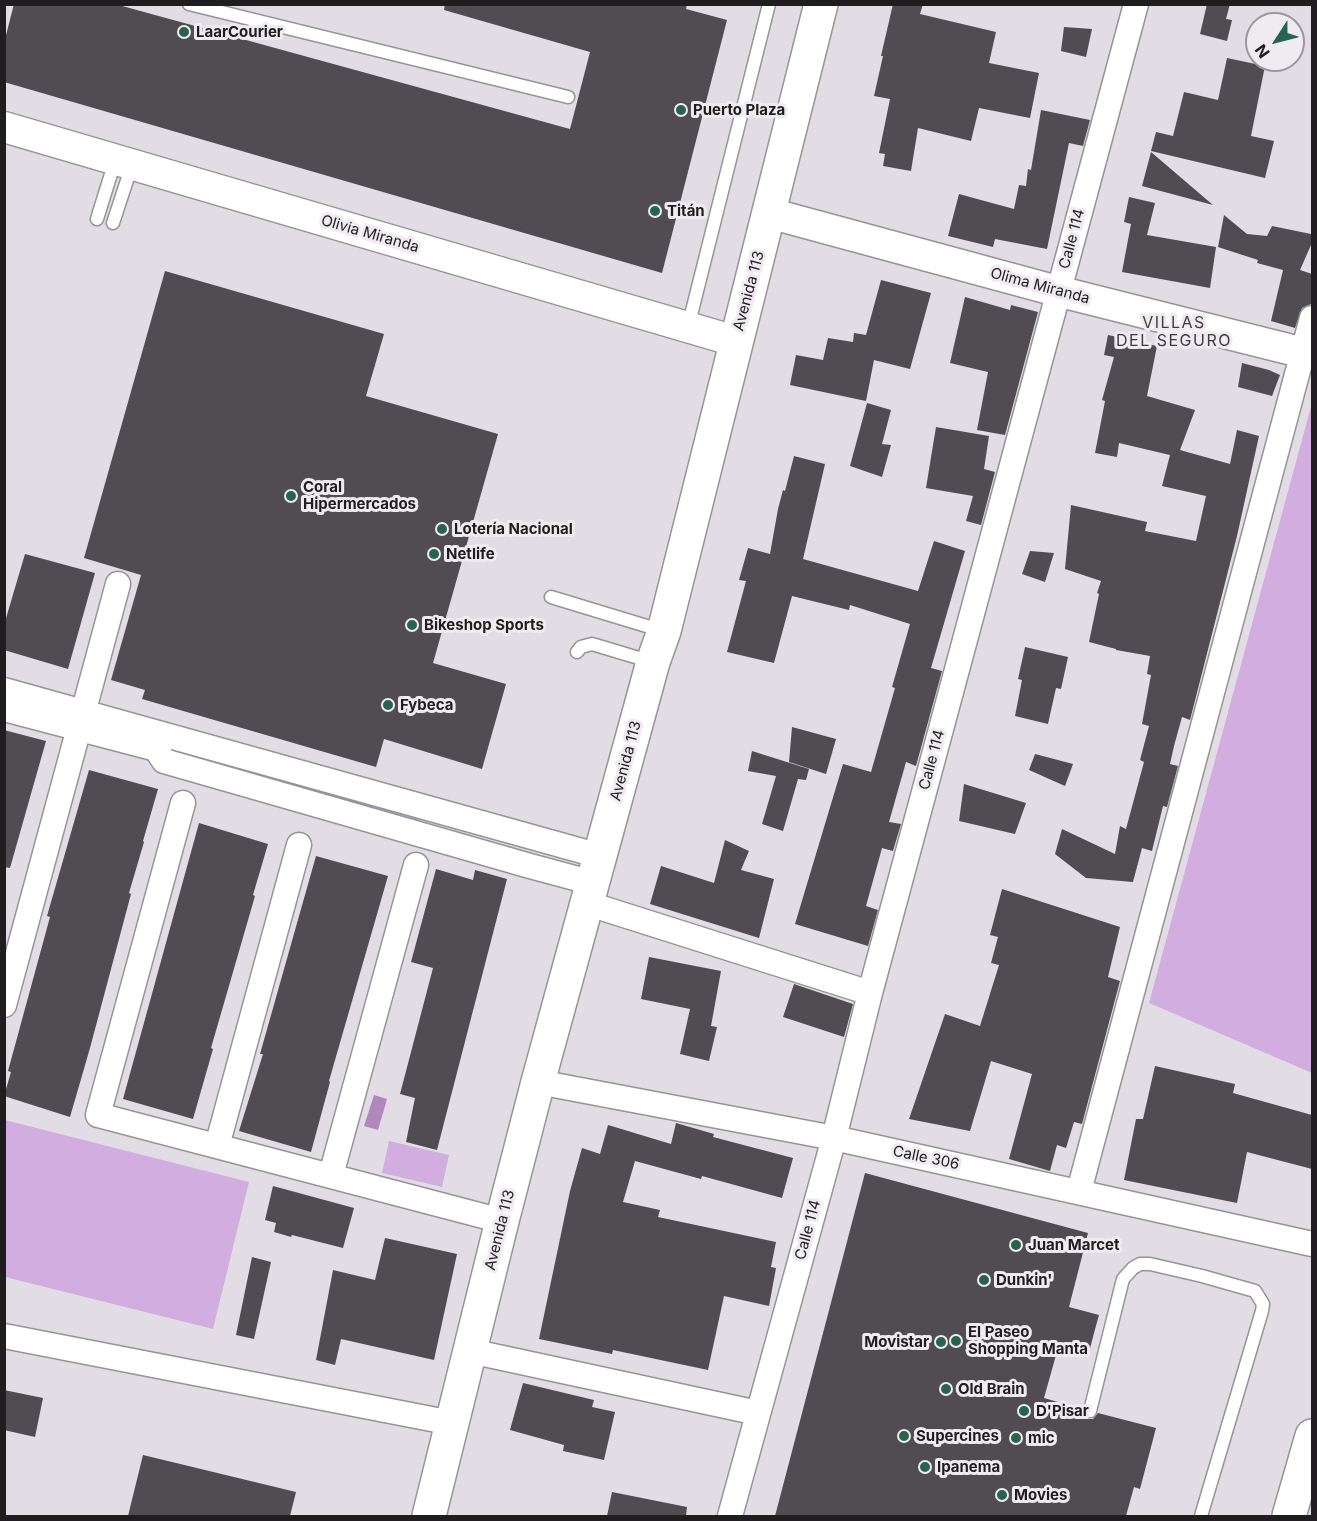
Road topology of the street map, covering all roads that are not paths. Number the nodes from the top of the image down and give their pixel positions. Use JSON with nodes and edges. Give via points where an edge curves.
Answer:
{"nodes":[{"id":1,"x":189,"y":4,"type":"edge"},
{"id":2,"x":769,"y":4,"type":"edge"},
{"id":3,"x":821,"y":4,"type":"edge"},
{"id":4,"x":1136,"y":4,"type":"edge"},
{"id":5,"x":568,"y":97,"type":"dead end"},
{"id":6,"x":4,"y":127,"type":"edge"},
{"id":7,"x":124,"y":162,"type":"junction"},
{"id":8,"x":769,"y":213,"type":"junction"},
{"id":9,"x":97,"y":219,"type":"dead end"},
{"id":10,"x":113,"y":223,"type":"dead end"},
{"id":11,"x":1057,"y":291,"type":"junction"},
{"id":12,"x":1312,"y":318,"type":"edge"},
{"id":13,"x":688,"y":327,"type":"junction"},
{"id":14,"x":735,"y":341,"type":"junction"},
{"id":15,"x":1307,"y":353,"type":"edge"},
{"id":16,"x":118,"y":584,"type":"dead end"},
{"id":17,"x":551,"y":597,"type":"dead end"},
{"id":18,"x":664,"y":631,"type":"junction"},
{"id":19,"x":577,"y":652,"type":"dead end"},
{"id":20,"x":653,"y":662,"type":"junction"},
{"id":21,"x":4,"y":690,"type":"edge"},
{"id":22,"x":4,"y":709,"type":"edge"},
{"id":23,"x":82,"y":721,"type":"junction"},
{"id":24,"x":291,"y":771,"type":"junction"},
{"id":25,"x":286,"y":795,"type":"junction"},
{"id":26,"x":183,"y":803,"type":"dead end"},
{"id":27,"x":429,"y":810,"type":"junction"},
{"id":28,"x":422,"y":835,"type":"junction"},
{"id":29,"x":299,"y":845,"type":"dead end"},
{"id":30,"x":416,"y":865,"type":"dead end"},
{"id":31,"x":593,"y":881,"type":"junction"},
{"id":32,"x":870,"y":993,"type":"junction"},
{"id":33,"x":4,"y":1005,"type":"edge"},
{"id":34,"x":538,"y":1082,"type":"junction"},
{"id":35,"x":834,"y":1138,"type":"junction"},
{"id":36,"x":217,"y":1146,"type":"junction"},
{"id":37,"x":331,"y":1175,"type":"junction"},
{"id":38,"x":1079,"y":1191,"type":"junction"},
{"id":39,"x":502,"y":1221,"type":"junction"},
{"id":40,"x":1312,"y":1244,"type":"edge"},
{"id":41,"x":4,"y":1336,"type":"edge"},
{"id":42,"x":470,"y":1351,"type":"junction"},
{"id":43,"x":1090,"y":1411,"type":"dead end"},
{"id":44,"x":758,"y":1413,"type":"junction"},
{"id":45,"x":452,"y":1423,"type":"junction"},
{"id":46,"x":1312,"y":1436,"type":"edge"},
{"id":47,"x":429,"y":1516,"type":"edge"},
{"id":48,"x":730,"y":1516,"type":"edge"},
{"id":49,"x":1202,"y":1516,"type":"edge"},
{"id":50,"x":1289,"y":1516,"type":"edge"}],
"edges":[{"from":1,"to":5,"type":"lane"},
{"from":2,"to":13,"type":"lane"},
{"from":3,"to":8,"type":"main road","name":"Avenida 113"},
{"from":4,"to":11,"type":"street","name":"Calle 114"},
{"from":6,"to":7,"type":"street","name":"Olivia Miranda"},
{"from":7,"to":9,"type":"lane"},
{"from":7,"to":10,"type":"lane"},
{"from":7,"to":13,"type":"street","name":"Olivia Miranda"},
{"from":8,"to":11,"type":"street","name":"Olima Miranda"},
{"from":8,"to":14,"type":"main road","name":"Avenida 113"},
{"from":11,"to":15,"type":"street","name":"Olima Miranda"},
{"from":11,"to":32,"type":"street","name":"Calle 114"},
{"from":12,"to":15,"type":"street"},
{"from":13,"to":14,"type":"street","name":"Olivia Miranda"},
{"from":14,"to":18,"type":"main road","name":"Avenida 113"},
{"from":15,"to":38,"type":"street"},
{"from":16,"to":23,"type":"street"},
{"from":17,"to":18,"type":"lane"},
{"from":18,"to":20,"type":"main road","name":"Avenida 113"},
{"from":19,"to":20,"type":"lane","via":[[592,644]]},
{"from":20,"to":31,"type":"main road","name":"Avenida 113"},
{"from":21,"to":23,"type":"street"},
{"from":22,"to":23,"type":"street"},
{"from":23,"to":24,"type":"street"},
{"from":23,"to":25,"type":"street","via":[[156,749],[164,760]]},
{"from":23,"to":33,"type":"street"},
{"from":24,"to":25,"type":"street"},
{"from":24,"to":27,"type":"street"},
{"from":25,"to":28,"type":"street"},
{"from":26,"to":36,"type":"street","via":[[98,1115]]},
{"from":27,"to":28,"type":"street"},
{"from":27,"to":31,"type":"street"},
{"from":28,"to":31,"type":"street"},
{"from":29,"to":36,"type":"street"},
{"from":30,"to":37,"type":"street"},
{"from":31,"to":32,"type":"street"},
{"from":31,"to":34,"type":"main road","name":"Avenida 113"},
{"from":32,"to":35,"type":"street","name":"Calle 114"},
{"from":34,"to":35,"type":"street","name":"Calle 306"},
{"from":34,"to":39,"type":"main road","name":"Avenida 113"},
{"from":35,"to":38,"type":"street","name":"Calle 306"},
{"from":35,"to":44,"type":"street","name":"Calle 114"},
{"from":36,"to":37,"type":"street"},
{"from":37,"to":39,"type":"street"},
{"from":38,"to":40,"type":"street","name":"Calle 306"},
{"from":39,"to":42,"type":"main road","name":"Avenida 113"},
{"from":41,"to":45,"type":"street"},
{"from":42,"to":44,"type":"street"},
{"from":42,"to":45,"type":"main road","name":"Avenida 113"},
{"from":43,"to":49,"type":"lane","via":[[1123,1279],[1133,1268],[1150,1264],[1255,1291],[1263,1304],[1262,1311]]},
{"from":44,"to":48,"type":"street","name":"Calle 114"},
{"from":45,"to":47,"type":"main road","name":"Avenida 113"},
{"from":46,"to":50,"type":"main road"}]}
